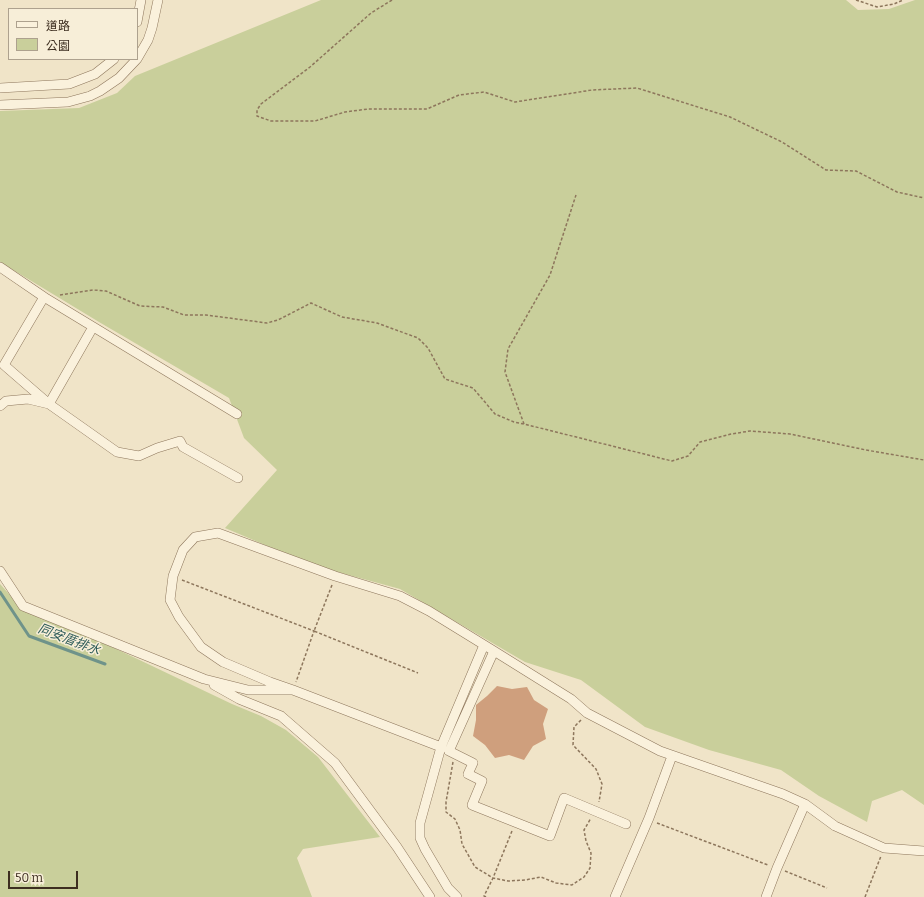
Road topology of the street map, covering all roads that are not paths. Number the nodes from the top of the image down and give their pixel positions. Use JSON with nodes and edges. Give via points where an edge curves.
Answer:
{"nodes":[{"id":1,"x":142,"y":0,"type":"edge"},
{"id":2,"x":158,"y":0,"type":"edge"},
{"id":3,"x":138,"y":18,"type":"edge"},
{"id":4,"x":138,"y":57,"type":"edge"},
{"id":5,"x":113,"y":60,"type":"edge"},
{"id":6,"x":136,"y":60,"type":"edge"},
{"id":7,"x":0,"y":88,"type":"edge"},
{"id":8,"x":0,"y":105,"type":"edge"},
{"id":9,"x":0,"y":267,"type":"edge"},
{"id":10,"x":44,"y":297,"type":"junction"},
{"id":11,"x":93,"y":327,"type":"junction"},
{"id":12,"x":2,"y":364,"type":"edge"},
{"id":13,"x":49,"y":404,"type":"junction"},
{"id":14,"x":0,"y":406,"type":"edge"},
{"id":15,"x":237,"y":414,"type":"dead end"},
{"id":16,"x":238,"y":478,"type":"dead end"},
{"id":17,"x":0,"y":571,"type":"edge"},
{"id":18,"x":484,"y":645,"type":"junction"},
{"id":19,"x":494,"y":651,"type":"junction"},
{"id":20,"x":204,"y":679,"type":"junction"},
{"id":21,"x":293,"y":690,"type":"junction"},
{"id":22,"x":441,"y":747,"type":"junction"},
{"id":23,"x":672,"y":756,"type":"junction"},
{"id":24,"x":805,"y":804,"type":"junction"},
{"id":25,"x":626,"y":824,"type":"dead end"},
{"id":26,"x":924,"y":851,"type":"edge"},
{"id":27,"x":430,"y":897,"type":"edge"},
{"id":28,"x":457,"y":897,"type":"edge"},
{"id":29,"x":615,"y":897,"type":"edge"},
{"id":30,"x":766,"y":897,"type":"edge"}],
"edges":[{"from":1,"to":3,"type":"street"},
{"from":2,"to":4,"type":"street","via":[[148,40]]},
{"from":5,"to":7,"type":"street","via":[[95,74],[69,84]]},
{"from":6,"to":8,"type":"street","via":[[110,85],[79,99],[68,102]]},
{"from":9,"to":10,"type":"street"},
{"from":10,"to":11,"type":"street"},
{"from":10,"to":12,"type":"street"},
{"from":11,"to":13,"type":"street"},
{"from":11,"to":15,"type":"street"},
{"from":12,"to":13,"type":"street"},
{"from":13,"to":14,"type":"street","via":[[28,399],[6,401]]},
{"from":13,"to":16,"type":"street","via":[[117,452],[139,456],[180,441],[183,447]]},
{"from":17,"to":20,"type":"street","via":[[23,606]]},
{"from":18,"to":19,"type":"street"},
{"from":18,"to":21,"type":"street","via":[[400,596],[335,576],[218,533],[195,537],[182,550],[173,576],[170,600],[179,617],[200,647],[223,662]]},
{"from":18,"to":22,"type":"street"},
{"from":19,"to":23,"type":"street","via":[[571,699],[587,712]]},
{"from":19,"to":25,"type":"street","via":[[449,751],[473,763],[468,774],[482,780],[472,805],[550,836],[564,798]]},
{"from":20,"to":21,"type":"street","via":[[248,690]]},
{"from":20,"to":27,"type":"street","via":[[239,700],[281,716],[336,763]]},
{"from":21,"to":22,"type":"street"},
{"from":22,"to":28,"type":"street","via":[[420,823],[420,838],[448,888]]},
{"from":23,"to":24,"type":"street"},
{"from":23,"to":29,"type":"street"},
{"from":24,"to":26,"type":"street","via":[[835,826],[884,848]]},
{"from":24,"to":30,"type":"street"}]}
